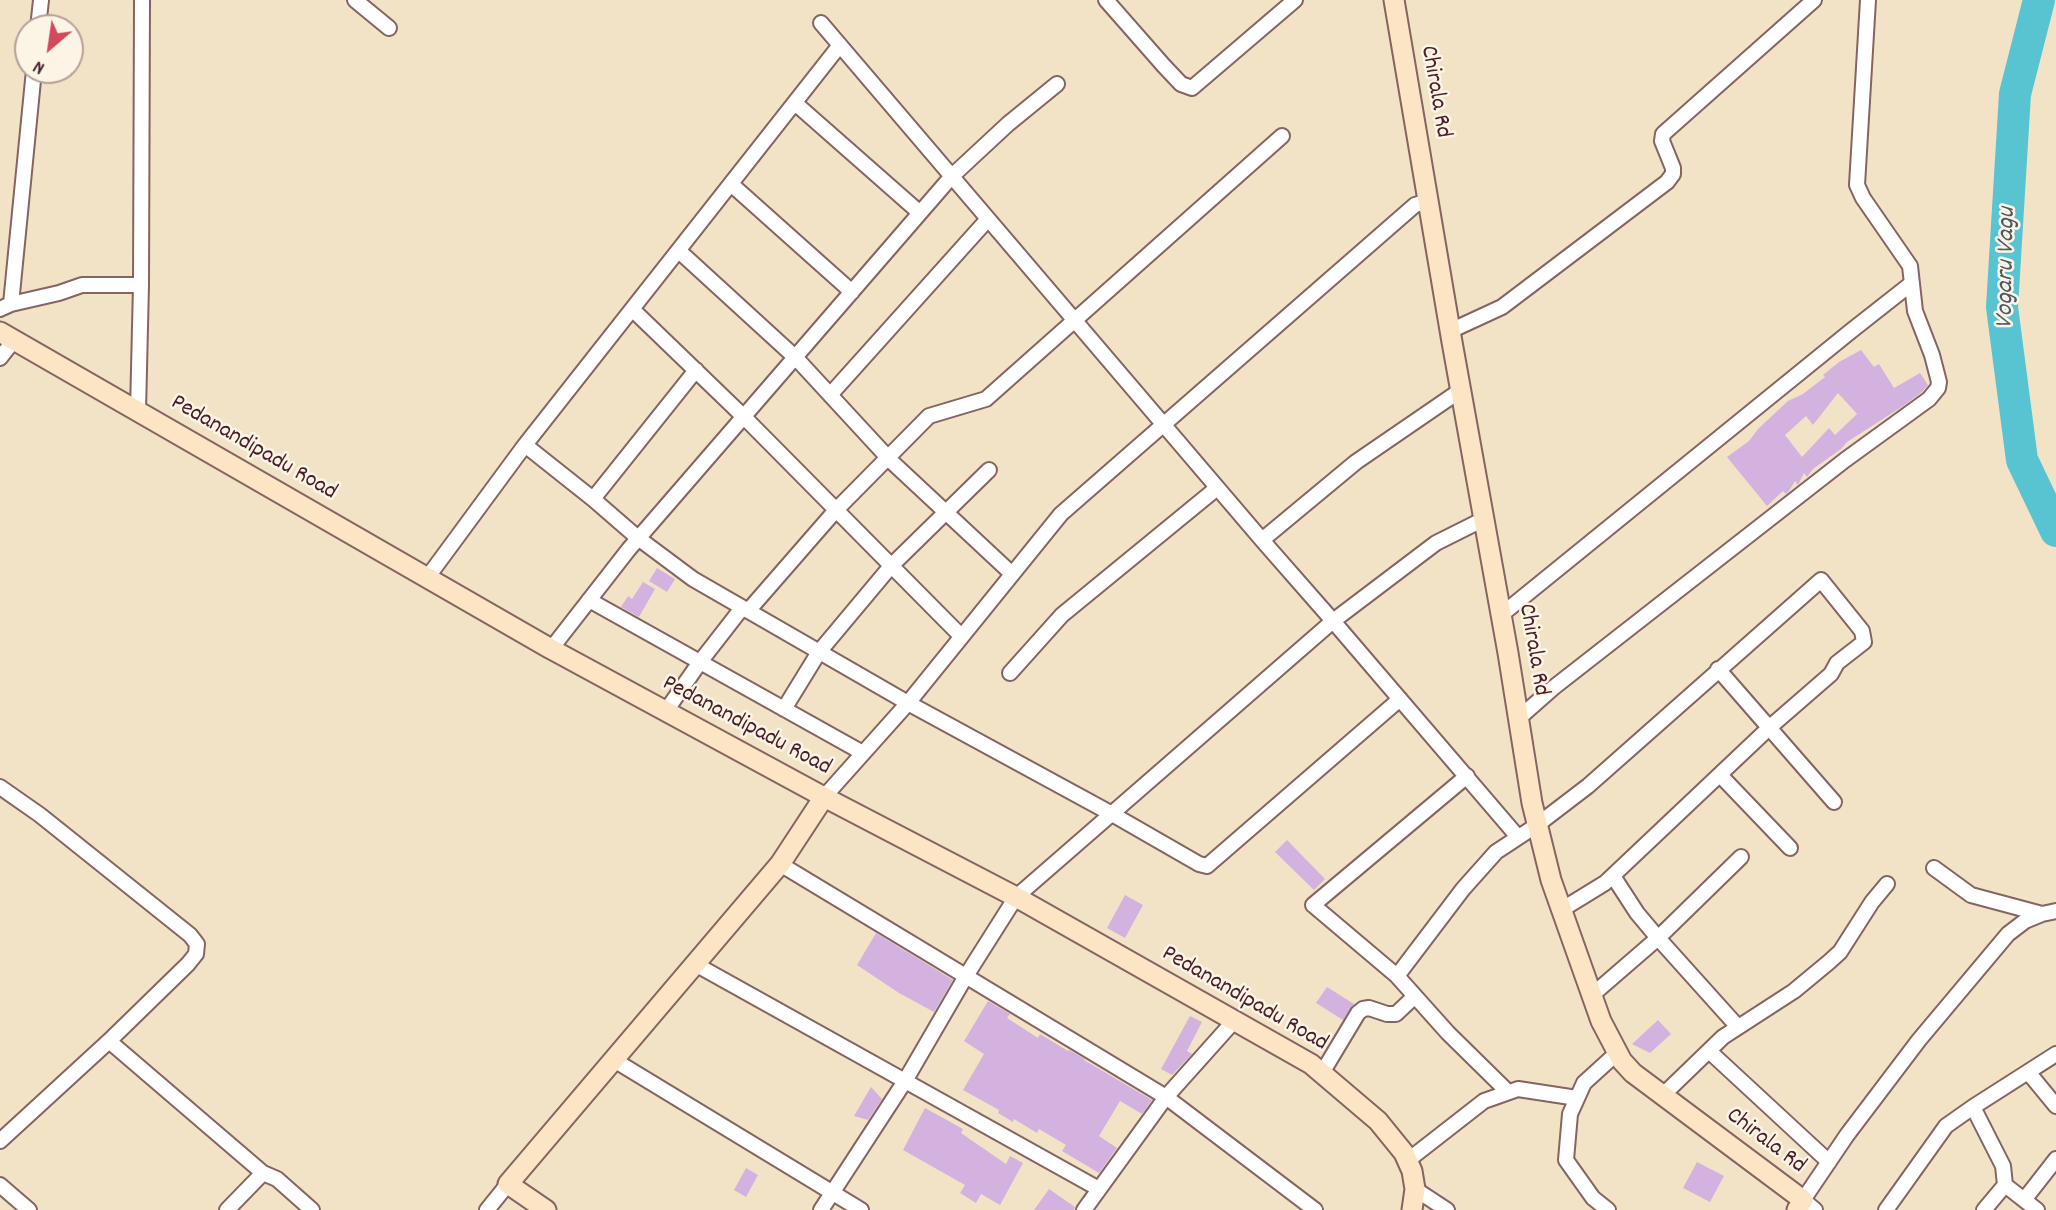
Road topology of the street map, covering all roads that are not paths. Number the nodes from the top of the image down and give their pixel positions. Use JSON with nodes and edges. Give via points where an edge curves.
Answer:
{"nodes":[{"id":1,"x":142,"y":0,"type":"edge"},
{"id":2,"x":355,"y":0,"type":"edge"},
{"id":3,"x":1107,"y":0,"type":"edge"},
{"id":4,"x":1295,"y":0,"type":"edge"},
{"id":5,"x":1394,"y":0,"type":"edge"},
{"id":6,"x":1814,"y":0,"type":"edge"},
{"id":7,"x":1868,"y":0,"type":"edge"},
{"id":8,"x":821,"y":23,"type":"dead end"},
{"id":9,"x":389,"y":28,"type":"dead end"},
{"id":10,"x":840,"y":45,"type":"junction"},
{"id":11,"x":32,"y":84,"type":"edge"},
{"id":12,"x":1057,"y":84,"type":"dead end"},
{"id":13,"x":794,"y":103,"type":"junction"},
{"id":14,"x":1282,"y":136,"type":"dead end"},
{"id":15,"x":951,"y":176,"type":"junction"},
{"id":16,"x":731,"y":184,"type":"junction"},
{"id":17,"x":1428,"y":201,"type":"junction"},
{"id":18,"x":920,"y":213,"type":"junction"},
{"id":19,"x":988,"y":219,"type":"junction"},
{"id":20,"x":679,"y":251,"type":"junction"},
{"id":21,"x":1912,"y":284,"type":"junction"},
{"id":22,"x":141,"y":285,"type":"junction"},
{"id":23,"x":852,"y":292,"type":"junction"},
{"id":24,"x":5,"y":307,"type":"edge"},
{"id":25,"x":632,"y":309,"type":"junction"},
{"id":26,"x":1074,"y":320,"type":"junction"},
{"id":27,"x":1450,"y":331,"type":"junction"},
{"id":28,"x":7,"y":335,"type":"edge"},
{"id":29,"x":0,"y":358,"type":"edge"},
{"id":30,"x":796,"y":358,"type":"junction"},
{"id":31,"x":696,"y":370,"type":"junction"},
{"id":32,"x":1461,"y":390,"type":"junction"},
{"id":33,"x":830,"y":395,"type":"junction"},
{"id":34,"x":138,"y":411,"type":"junction"},
{"id":35,"x":744,"y":417,"type":"junction"},
{"id":36,"x":1163,"y":425,"type":"junction"},
{"id":37,"x":525,"y":445,"type":"junction"},
{"id":38,"x":887,"y":457,"type":"junction"},
{"id":39,"x":989,"y":470,"type":"dead end"},
{"id":40,"x":1217,"y":488,"type":"junction"},
{"id":41,"x":593,"y":499,"type":"junction"},
{"id":42,"x":836,"y":510,"type":"junction"},
{"id":43,"x":946,"y":512,"type":"junction"},
{"id":44,"x":1484,"y":519,"type":"junction"},
{"id":45,"x":638,"y":538,"type":"junction"},
{"id":46,"x":1262,"y":540,"type":"junction"},
{"id":47,"x":891,"y":566,"type":"junction"},
{"id":48,"x":1011,"y":573,"type":"junction"},
{"id":49,"x":427,"y":578,"type":"junction"},
{"id":50,"x":589,"y":600,"type":"junction"},
{"id":51,"x":745,"y":610,"type":"junction"},
{"id":52,"x":1501,"y":615,"type":"junction"},
{"id":53,"x":1333,"y":621,"type":"junction"},
{"id":54,"x":961,"y":636,"type":"junction"},
{"id":55,"x":551,"y":649,"type":"junction"},
{"id":56,"x":819,"y":652,"type":"junction"},
{"id":57,"x":700,"y":662,"type":"junction"},
{"id":58,"x":1718,"y":669,"type":"junction"},
{"id":59,"x":1010,"y":673,"type":"dead end"},
{"id":60,"x":1400,"y":699,"type":"junction"},
{"id":61,"x":908,"y":703,"type":"junction"},
{"id":62,"x":784,"y":709,"type":"junction"},
{"id":63,"x":666,"y":711,"type":"junction"},
{"id":64,"x":1519,"y":718,"type":"junction"},
{"id":65,"x":1770,"y":727,"type":"junction"},
{"id":66,"x":863,"y":753,"type":"junction"},
{"id":67,"x":1720,"y":775,"type":"junction"},
{"id":68,"x":1466,"y":776,"type":"junction"},
{"id":69,"x":0,"y":787,"type":"edge"},
{"id":70,"x":824,"y":797,"type":"junction"},
{"id":71,"x":1834,"y":802,"type":"dead end"},
{"id":72,"x":1112,"y":814,"type":"junction"},
{"id":73,"x":1537,"y":825,"type":"junction"},
{"id":74,"x":1518,"y":837,"type":"junction"},
{"id":75,"x":1790,"y":848,"type":"dead end"},
{"id":76,"x":1741,"y":857,"type":"dead end"},
{"id":77,"x":780,"y":864,"type":"junction"},
{"id":78,"x":1934,"y":868,"type":"dead end"},
{"id":79,"x":1613,"y":876,"type":"junction"},
{"id":80,"x":1887,"y":884,"type":"dead end"},
{"id":81,"x":1016,"y":897,"type":"junction"},
{"id":82,"x":1561,"y":910,"type":"junction"},
{"id":83,"x":2049,"y":912,"type":"edge"},
{"id":84,"x":1658,"y":938,"type":"junction"},
{"id":85,"x":695,"y":964,"type":"junction"},
{"id":86,"x":966,"y":976,"type":"junction"},
{"id":87,"x":1397,"y":976,"type":"junction"},
{"id":88,"x":1415,"y":996,"type":"junction"},
{"id":89,"x":1591,"y":996,"type":"junction"},
{"id":90,"x":1234,"y":1021,"type":"junction"},
{"id":91,"x":1738,"y":1027,"type":"junction"},
{"id":92,"x":109,"y":1041,"type":"junction"},
{"id":93,"x":1709,"y":1051,"type":"junction"},
{"id":94,"x":1617,"y":1053,"type":"junction"},
{"id":95,"x":2056,"y":1054,"type":"edge"},
{"id":96,"x":614,"y":1060,"type":"junction"},
{"id":97,"x":2028,"y":1072,"type":"junction"},
{"id":98,"x":1322,"y":1073,"type":"junction"},
{"id":99,"x":905,"y":1081,"type":"junction"},
{"id":100,"x":1508,"y":1092,"type":"junction"},
{"id":101,"x":1662,"y":1095,"type":"junction"},
{"id":102,"x":1166,"y":1097,"type":"junction"},
{"id":103,"x":1577,"y":1098,"type":"junction"},
{"id":104,"x":2056,"y":1105,"type":"edge"},
{"id":105,"x":1973,"y":1107,"type":"junction"},
{"id":106,"x":0,"y":1141,"type":"edge"},
{"id":107,"x":2056,"y":1159,"type":"edge"},
{"id":108,"x":1407,"y":1161,"type":"junction"},
{"id":109,"x":1829,"y":1162,"type":"junction"},
{"id":110,"x":263,"y":1173,"type":"junction"},
{"id":111,"x":508,"y":1184,"type":"junction"},
{"id":112,"x":0,"y":1185,"type":"edge"},
{"id":113,"x":2005,"y":1185,"type":"junction"},
{"id":114,"x":1099,"y":1189,"type":"junction"},
{"id":115,"x":1415,"y":1189,"type":"junction"},
{"id":116,"x":833,"y":1192,"type":"junction"},
{"id":117,"x":2024,"y":1200,"type":"junction"},
{"id":118,"x":1805,"y":1207,"type":"edge"},
{"id":119,"x":29,"y":1210,"type":"edge"},
{"id":120,"x":227,"y":1210,"type":"edge"},
{"id":121,"x":312,"y":1210,"type":"edge"},
{"id":122,"x":487,"y":1210,"type":"edge"},
{"id":123,"x":546,"y":1210,"type":"edge"},
{"id":124,"x":821,"y":1210,"type":"edge"},
{"id":125,"x":862,"y":1210,"type":"edge"},
{"id":126,"x":1084,"y":1210,"type":"edge"},
{"id":127,"x":1315,"y":1210,"type":"edge"},
{"id":128,"x":1412,"y":1210,"type":"edge"},
{"id":129,"x":1447,"y":1210,"type":"edge"},
{"id":130,"x":1608,"y":1210,"type":"edge"},
{"id":131,"x":1886,"y":1210,"type":"edge"},
{"id":132,"x":1984,"y":1210,"type":"edge"},
{"id":133,"x":2037,"y":1210,"type":"edge"}],
"edges":[{"from":1,"to":22,"type":"street"},
{"from":2,"to":9,"type":"street"},
{"from":3,"to":4,"type":"street","via":[[1181,84],[1192,88]]},
{"from":5,"to":17,"type":"main road","name":"Chirala Rd"},
{"from":6,"to":27,"type":"street","via":[[1663,134],[1673,168],[1667,182],[1502,307]]},
{"from":7,"to":21,"type":"street","via":[[1857,186],[1910,266]]},
{"from":8,"to":10,"type":"street"},
{"from":10,"to":13,"type":"street"},
{"from":10,"to":15,"type":"street"},
{"from":11,"to":24,"type":"street"},
{"from":12,"to":15,"type":"street"},
{"from":13,"to":16,"type":"street"},
{"from":13,"to":18,"type":"street"},
{"from":14,"to":26,"type":"street"},
{"from":15,"to":18,"type":"street"},
{"from":15,"to":19,"type":"street"},
{"from":16,"to":20,"type":"street"},
{"from":16,"to":23,"type":"street"},
{"from":17,"to":27,"type":"main road","name":"Chirala Rd"},
{"from":17,"to":36,"type":"street","via":[[1415,205]]},
{"from":18,"to":23,"type":"street"},
{"from":19,"to":26,"type":"street"},
{"from":19,"to":33,"type":"street"},
{"from":20,"to":25,"type":"street"},
{"from":20,"to":30,"type":"street"},
{"from":21,"to":52,"type":"street"},
{"from":21,"to":64,"type":"street","via":[[1915,311],[1939,382],[1935,393]]},
{"from":22,"to":24,"type":"street","via":[[82,285]]},
{"from":22,"to":34,"type":"street"},
{"from":23,"to":30,"type":"street"},
{"from":25,"to":31,"type":"street"},
{"from":25,"to":37,"type":"street"},
{"from":26,"to":36,"type":"street"},
{"from":26,"to":38,"type":"street","via":[[986,400],[929,415]]},
{"from":27,"to":32,"type":"main road","name":"Chirala Rd"},
{"from":28,"to":29,"type":"street"},
{"from":28,"to":34,"type":"main road","name":"Pedanandipadu Road"},
{"from":30,"to":33,"type":"street"},
{"from":30,"to":35,"type":"street"},
{"from":31,"to":35,"type":"street"},
{"from":31,"to":41,"type":"street"},
{"from":32,"to":44,"type":"main road","name":"Chirala Rd"},
{"from":32,"to":46,"type":"street","via":[[1356,462]]},
{"from":33,"to":38,"type":"street"},
{"from":34,"to":49,"type":"main road","name":"Pedanandipadu Road"},
{"from":35,"to":42,"type":"street"},
{"from":35,"to":45,"type":"street"},
{"from":36,"to":40,"type":"street"},
{"from":36,"to":48,"type":"street","via":[[1061,514]]},
{"from":37,"to":41,"type":"street"},
{"from":37,"to":49,"type":"street"},
{"from":38,"to":42,"type":"street"},
{"from":38,"to":43,"type":"street"},
{"from":39,"to":43,"type":"street"},
{"from":40,"to":46,"type":"street"},
{"from":40,"to":59,"type":"street","via":[[1062,615]]},
{"from":41,"to":45,"type":"street"},
{"from":42,"to":47,"type":"street"},
{"from":42,"to":51,"type":"street"},
{"from":43,"to":47,"type":"street"},
{"from":43,"to":48,"type":"street"},
{"from":44,"to":52,"type":"main road","name":"Chirala Rd"},
{"from":44,"to":53,"type":"street","via":[[1436,543]]},
{"from":45,"to":50,"type":"street"},
{"from":45,"to":51,"type":"street"},
{"from":46,"to":53,"type":"street"},
{"from":47,"to":54,"type":"street"},
{"from":47,"to":56,"type":"street"},
{"from":48,"to":54,"type":"street"},
{"from":49,"to":55,"type":"main road","name":"Pedanandipadu Road"},
{"from":50,"to":55,"type":"street"},
{"from":50,"to":57,"type":"street"},
{"from":51,"to":56,"type":"street"},
{"from":51,"to":57,"type":"street"},
{"from":52,"to":64,"type":"main road","name":"Chirala Rd"},
{"from":53,"to":60,"type":"street"},
{"from":53,"to":72,"type":"street"},
{"from":54,"to":61,"type":"street"},
{"from":55,"to":63,"type":"main road","name":"Pedanandipadu Road"},
{"from":56,"to":61,"type":"street"},
{"from":56,"to":62,"type":"street"},
{"from":57,"to":62,"type":"street"},
{"from":57,"to":63,"type":"street"},
{"from":58,"to":65,"type":"street"},
{"from":58,"to":65,"type":"street","via":[[1821,580],[1862,631],[1864,642]]},
{"from":58,"to":73,"type":"street","via":[[1588,786]]},
{"from":60,"to":68,"type":"street"},
{"from":60,"to":72,"type":"street","via":[[1207,866]]},
{"from":61,"to":66,"type":"street"},
{"from":61,"to":72,"type":"street"},
{"from":62,"to":66,"type":"street"},
{"from":63,"to":70,"type":"main road","name":"Pedanandipadu Road"},
{"from":64,"to":73,"type":"main road","name":"Chirala Rd"},
{"from":65,"to":67,"type":"street"},
{"from":65,"to":71,"type":"street"},
{"from":66,"to":70,"type":"street"},
{"from":67,"to":75,"type":"street"},
{"from":67,"to":79,"type":"street"},
{"from":68,"to":74,"type":"street"},
{"from":68,"to":87,"type":"street","via":[[1313,905]]},
{"from":69,"to":92,"type":"street","via":[[197,944],[188,964]]},
{"from":70,"to":77,"type":"main road"},
{"from":70,"to":81,"type":"main road","name":"Pedanandipadu Road"},
{"from":72,"to":81,"type":"street"},
{"from":73,"to":74,"type":"street"},
{"from":73,"to":82,"type":"main road","name":"Chirala Rd"},
{"from":74,"to":87,"type":"street","via":[[1496,852],[1463,889]]},
{"from":76,"to":84,"type":"street"},
{"from":77,"to":85,"type":"main road"},
{"from":77,"to":86,"type":"street"},
{"from":78,"to":83,"type":"street","via":[[1971,895]]},
{"from":79,"to":82,"type":"street"},
{"from":79,"to":84,"type":"street"},
{"from":80,"to":91,"type":"street","via":[[1834,957],[1794,991]]},
{"from":81,"to":86,"type":"street"},
{"from":81,"to":90,"type":"main road","name":"Pedanandipadu Road"},
{"from":82,"to":89,"type":"main road","name":"Chirala Rd"},
{"from":83,"to":109,"type":"street","via":[[2008,934],[1919,1040]]},
{"from":84,"to":89,"type":"street"},
{"from":84,"to":91,"type":"street"},
{"from":85,"to":96,"type":"main road"},
{"from":85,"to":99,"type":"street"},
{"from":86,"to":99,"type":"street"},
{"from":86,"to":102,"type":"street"},
{"from":87,"to":88,"type":"street"},
{"from":88,"to":98,"type":"street","via":[[1396,1014],[1369,1008],[1358,1013]]},
{"from":88,"to":100,"type":"street"},
{"from":89,"to":94,"type":"main road","name":"Chirala Rd"},
{"from":90,"to":98,"type":"main road","name":"Pedanandipadu Road"},
{"from":90,"to":102,"type":"street"},
{"from":91,"to":93,"type":"street"},
{"from":92,"to":106,"type":"street"},
{"from":92,"to":110,"type":"street"},
{"from":93,"to":101,"type":"street"},
{"from":93,"to":109,"type":"street"},
{"from":94,"to":101,"type":"main road","name":"Chirala Rd","via":[[1633,1073]]},
{"from":94,"to":103,"type":"street","via":[[1584,1083]]},
{"from":95,"to":97,"type":"street"},
{"from":96,"to":111,"type":"main road"},
{"from":96,"to":116,"type":"street"},
{"from":97,"to":104,"type":"street"},
{"from":97,"to":105,"type":"street"},
{"from":98,"to":108,"type":"main road","name":"Pedanandipadu Road","via":[[1378,1121]]},
{"from":99,"to":114,"type":"street"},
{"from":99,"to":116,"type":"street"},
{"from":100,"to":103,"type":"street","via":[[1518,1089]]},
{"from":100,"to":108,"type":"street","via":[[1484,1101]]},
{"from":101,"to":118,"type":"main road","name":"Chirala Rd"},
{"from":102,"to":114,"type":"street"},
{"from":102,"to":127,"type":"street"},
{"from":103,"to":130,"type":"street","via":[[1570,1114],[1566,1160],[1593,1198]]},
{"from":105,"to":113,"type":"street","via":[[2003,1166]]},
{"from":105,"to":131,"type":"street","via":[[1946,1126]]},
{"from":107,"to":117,"type":"street"},
{"from":108,"to":115,"type":"main road","name":"Pedanandipadu Road"},
{"from":109,"to":118,"type":"street"},
{"from":110,"to":120,"type":"street"},
{"from":110,"to":121,"type":"street","via":[[277,1179]]},
{"from":111,"to":122,"type":"street"},
{"from":111,"to":123,"type":"main road"},
{"from":112,"to":119,"type":"street"},
{"from":113,"to":117,"type":"street"},
{"from":113,"to":132,"type":"street"},
{"from":114,"to":126,"type":"street"},
{"from":115,"to":128,"type":"main road","name":"Pedanandipadu Road"},
{"from":115,"to":129,"type":"street"},
{"from":116,"to":124,"type":"street"},
{"from":116,"to":125,"type":"street"},
{"from":117,"to":133,"type":"street"}]}
